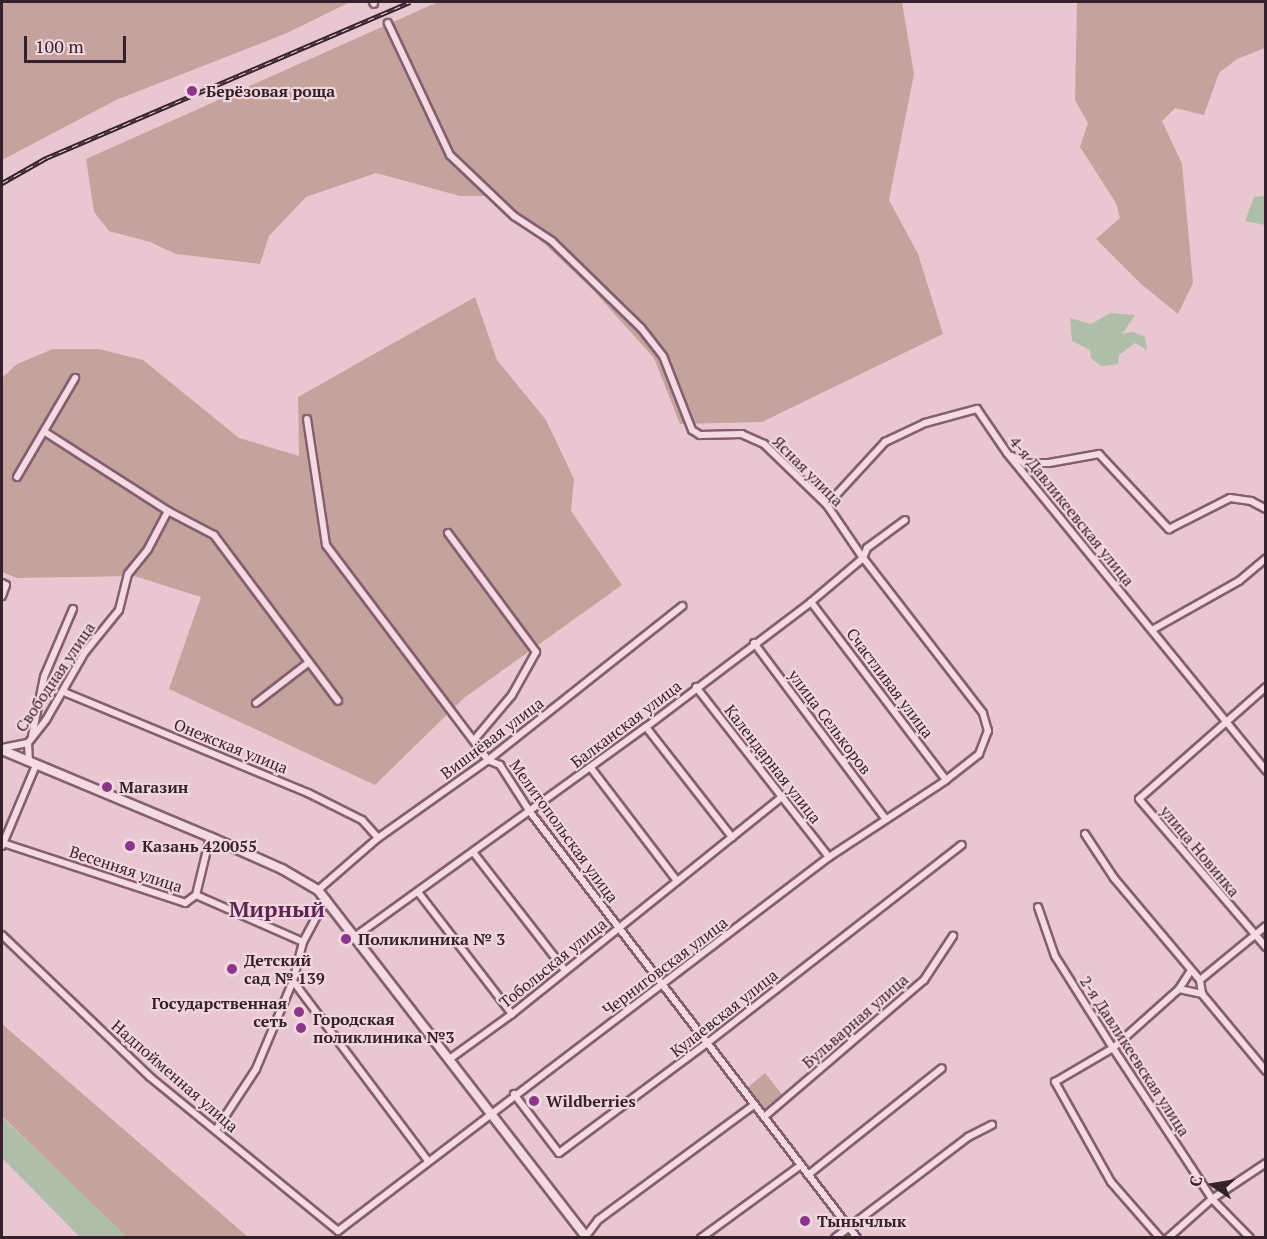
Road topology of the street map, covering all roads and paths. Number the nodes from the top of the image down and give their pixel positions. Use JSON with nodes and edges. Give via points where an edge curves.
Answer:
{"nodes":[{"id":1,"x":388,"y":23,"type":"dead end"},
{"id":2,"x":75,"y":378,"type":"dead end"},
{"id":3,"x":307,"y":418,"type":"dead end"},
{"id":4,"x":45,"y":432,"type":"junction"},
{"id":5,"x":1007,"y":453,"type":"junction"},
{"id":6,"x":17,"y":477,"type":"dead end"},
{"id":7,"x":827,"y":505,"type":"junction"},
{"id":8,"x":1266,"y":509,"type":"edge"},
{"id":9,"x":168,"y":511,"type":"junction"},
{"id":10,"x":905,"y":520,"type":"dead end"},
{"id":11,"x":448,"y":532,"type":"dead end"},
{"id":12,"x":863,"y":558,"type":"junction"},
{"id":13,"x":1266,"y":558,"type":"edge"},
{"id":14,"x":2,"y":583,"type":"edge"},
{"id":15,"x":2,"y":596,"type":"edge"},
{"id":16,"x":811,"y":602,"type":"junction"},
{"id":17,"x":682,"y":606,"type":"dead end"},
{"id":18,"x":73,"y":609,"type":"dead end"},
{"id":19,"x":1152,"y":630,"type":"junction"},
{"id":20,"x":754,"y":643,"type":"junction"},
{"id":21,"x":309,"y":662,"type":"junction"},
{"id":22,"x":696,"y":687,"type":"junction"},
{"id":23,"x":1266,"y":687,"type":"edge"},
{"id":24,"x":64,"y":692,"type":"junction"},
{"id":25,"x":338,"y":701,"type":"dead end"},
{"id":26,"x":256,"y":703,"type":"dead end"},
{"id":27,"x":983,"y":713,"type":"joint"},
{"id":28,"x":1226,"y":722,"type":"junction"},
{"id":29,"x":646,"y":727,"type":"junction"},
{"id":30,"x":32,"y":736,"type":"junction"},
{"id":31,"x":474,"y":740,"type":"junction"},
{"id":32,"x":28,"y":743,"type":"junction"},
{"id":33,"x":2,"y":749,"type":"edge"},
{"id":34,"x":488,"y":760,"type":"junction"},
{"id":35,"x":33,"y":763,"type":"junction"},
{"id":36,"x":591,"y":768,"type":"junction"},
{"id":37,"x":1266,"y":771,"type":"edge"},
{"id":38,"x":946,"y":780,"type":"junction"},
{"id":39,"x":782,"y":797,"type":"junction"},
{"id":40,"x":530,"y":812,"type":"junction"},
{"id":41,"x":885,"y":818,"type":"junction"},
{"id":42,"x":1085,"y":834,"type":"dead end"},
{"id":43,"x":210,"y":837,"type":"junction"},
{"id":44,"x":732,"y":837,"type":"junction"},
{"id":45,"x":378,"y":838,"type":"junction"},
{"id":46,"x":2,"y":845,"type":"edge"},
{"id":47,"x":962,"y":845,"type":"dead end"},
{"id":48,"x":473,"y":852,"type":"junction"},
{"id":49,"x":829,"y":857,"type":"junction"},
{"id":50,"x":676,"y":881,"type":"junction"},
{"id":51,"x":318,"y":890,"type":"junction"},
{"id":52,"x":418,"y":892,"type":"junction"},
{"id":53,"x":196,"y":896,"type":"junction"},
{"id":54,"x":326,"y":899,"type":"junction"},
{"id":55,"x":1038,"y":907,"type":"dead end"},
{"id":56,"x":1266,"y":926,"type":"edge"},
{"id":57,"x":619,"y":928,"type":"junction"},
{"id":58,"x":2,"y":935,"type":"edge"},
{"id":59,"x":953,"y":936,"type":"dead end"},
{"id":60,"x":1255,"y":936,"type":"junction"},
{"id":61,"x":353,"y":938,"type":"junction"},
{"id":62,"x":303,"y":942,"type":"junction"},
{"id":63,"x":1266,"y":947,"type":"edge"},
{"id":64,"x":564,"y":969,"type":"junction"},
{"id":65,"x":1190,"y":972,"type":"junction"},
{"id":66,"x":1200,"y":980,"type":"junction"},
{"id":67,"x":293,"y":981,"type":"junction"},
{"id":68,"x":663,"y":986,"type":"junction"},
{"id":69,"x":1179,"y":989,"type":"junction"},
{"id":70,"x":1202,"y":994,"type":"junction"},
{"id":71,"x":512,"y":1014,"type":"junction"},
{"id":72,"x":706,"y":1044,"type":"junction"},
{"id":73,"x":1113,"y":1048,"type":"junction"},
{"id":74,"x":451,"y":1058,"type":"junction"},
{"id":75,"x":942,"y":1068,"type":"dead end"},
{"id":76,"x":1266,"y":1071,"type":"edge"},
{"id":77,"x":514,"y":1094,"type":"junction"},
{"id":78,"x":754,"y":1105,"type":"junction"},
{"id":79,"x":492,"y":1112,"type":"junction"},
{"id":80,"x":764,"y":1117,"type":"junction"},
{"id":81,"x":992,"y":1125,"type":"dead end"},
{"id":82,"x":216,"y":1130,"type":"junction"},
{"id":83,"x":428,"y":1161,"type":"junction"},
{"id":84,"x":1266,"y":1163,"type":"edge"},
{"id":85,"x":801,"y":1165,"type":"junction"},
{"id":86,"x":808,"y":1175,"type":"junction"},
{"id":87,"x":1212,"y":1199,"type":"junction"},
{"id":88,"x":849,"y":1227,"type":"junction"},
{"id":89,"x":338,"y":1231,"type":"joint"},
{"id":90,"x":587,"y":1237,"type":"edge"},
{"id":91,"x":701,"y":1238,"type":"edge"},
{"id":92,"x":835,"y":1238,"type":"edge"},
{"id":93,"x":857,"y":1238,"type":"edge"},
{"id":94,"x":1160,"y":1238,"type":"edge"},
{"id":95,"x":1168,"y":1238,"type":"edge"},
{"id":96,"x":1250,"y":1238,"type":"edge"}],
"edges":[{"from":1,"to":7,"type":"street","name":"Ясная улица","via":[[443,142],[469,176],[514,216],[552,242],[641,328],[663,356],[692,430],[700,435],[742,434],[764,444]]},
{"from":2,"to":4,"type":"street"},
{"from":3,"to":31,"type":"street","name":"Мелитопольская улица","via":[[326,545]]},
{"from":4,"to":6,"type":"street"},
{"from":4,"to":9,"type":"street"},
{"from":5,"to":7,"type":"street","name":"4-я Давликеевская улица","via":[[977,409],[925,423],[885,442]]},
{"from":5,"to":8,"type":"street","via":[[1024,463],[1099,454],[1169,529],[1230,498],[1251,501]]},
{"from":5,"to":19,"type":"street","name":"4-я Давликеевская улица"},
{"from":7,"to":12,"type":"street","name":"Ясная улица"},
{"from":9,"to":21,"type":"street","via":[[214,535]]},
{"from":9,"to":24,"type":"street","name":"Свободная улица","via":[[148,549],[128,574],[120,610],[85,652]]},
{"from":10,"to":12,"type":"street","name":"Балканская улица","via":[[867,548]]},
{"from":11,"to":31,"type":"street","via":[[536,652],[512,695]]},
{"from":12,"to":16,"type":"street","name":"Балканская улица"},
{"from":12,"to":27,"type":"street","name":"Ясная улица"},
{"from":13,"to":19,"type":"street","via":[[1239,581]]},
{"from":14,"to":15,"type":"street","via":[[6,585]]},
{"from":16,"to":20,"type":"street","name":"Балканская улица"},
{"from":16,"to":38,"type":"street","name":"Счастливая улица"},
{"from":17,"to":34,"type":"street","name":"Вишнёвая улица"},
{"from":18,"to":30,"type":"street","via":[[38,697]]},
{"from":19,"to":28,"type":"street","name":"4-я Давликеевская улица"},
{"from":20,"to":22,"type":"street","name":"Балканская улица"},
{"from":20,"to":41,"type":"street","name":"улица Селькоров"},
{"from":21,"to":25,"type":"street"},
{"from":21,"to":26,"type":"street"},
{"from":22,"to":29,"type":"street","name":"Балканская улица"},
{"from":22,"to":39,"type":"street","name":"Календарная улица"},
{"from":23,"to":28,"type":"street"},
{"from":24,"to":30,"type":"street","name":"Свободная улица"},
{"from":24,"to":45,"type":"street","name":"Онежская улица","via":[[308,793],[363,820]]},
{"from":27,"to":38,"type":"street","name":"Черниговская улица","via":[[988,731],[979,754]]},
{"from":28,"to":37,"type":"street","name":"4-я Давликеевская улица"},
{"from":28,"to":60,"type":"street","name":"улица Новинка","via":[[1139,799]]},
{"from":29,"to":36,"type":"street","name":"Балканская улица"},
{"from":29,"to":44,"type":"street"},
{"from":30,"to":32,"type":"street","name":"Свободная улица"},
{"from":31,"to":34,"type":"street","name":"Мелитопольская улица"},
{"from":32,"to":33,"type":"street","name":"Свободная улица"},
{"from":32,"to":35,"type":"street"},
{"from":33,"to":35,"type":"street"},
{"from":34,"to":40,"type":"street","name":"Мелитопольская улица","via":[[500,765]]},
{"from":34,"to":45,"type":"street","name":"Вишнёвая улица"},
{"from":35,"to":43,"type":"street"},
{"from":35,"to":46,"type":"street"},
{"from":36,"to":40,"type":"street","name":"Балканская улица"},
{"from":36,"to":50,"type":"street"},
{"from":38,"to":41,"type":"street","name":"Черниговская улица"},
{"from":39,"to":44,"type":"street","name":"Тобольская улица"},
{"from":39,"to":49,"type":"street","name":"Календарная улица"},
{"from":40,"to":48,"type":"street","name":"Балканская улица"},
{"from":40,"to":57,"type":"street","name":"Мелитопольская улица"},
{"from":41,"to":49,"type":"street","name":"Черниговская улица"},
{"from":42,"to":65,"type":"street","via":[[1114,878]]},
{"from":43,"to":51,"type":"street"},
{"from":43,"to":53,"type":"street"},
{"from":44,"to":50,"type":"street","name":"Тобольская улица"},
{"from":45,"to":51,"type":"street","name":"Вишнёвая улица"},
{"from":46,"to":53,"type":"street","name":"Весенняя улица","via":[[185,903]]},
{"from":47,"to":72,"type":"street","name":"Кулаевская улица"},
{"from":48,"to":52,"type":"street","name":"Балканская улица"},
{"from":48,"to":64,"type":"street"},
{"from":49,"to":68,"type":"street","name":"Черниговская улица"},
{"from":50,"to":57,"type":"street","name":"Тобольская улица"},
{"from":51,"to":54,"type":"street"},
{"from":52,"to":61,"type":"street","name":"Балканская улица"},
{"from":52,"to":71,"type":"street"},
{"from":53,"to":62,"type":"street","name":"Весенняя улица"},
{"from":54,"to":61,"type":"street"},
{"from":54,"to":62,"type":"street"},
{"from":55,"to":73,"type":"street","name":"2-я Давликеевская улица","via":[[1055,956]]},
{"from":56,"to":60,"type":"street"},
{"from":57,"to":64,"type":"street","name":"Тобольская улица"},
{"from":57,"to":68,"type":"street","name":"Мелитопольская улица"},
{"from":58,"to":82,"type":"street","name":"Надпойменная улица","via":[[150,1077]]},
{"from":59,"to":80,"type":"street","name":"Бульварная улица","via":[[924,980]]},
{"from":60,"to":63,"type":"street","name":"улица Новинка"},
{"from":60,"to":66,"type":"street"},
{"from":61,"to":74,"type":"street"},
{"from":62,"to":67,"type":"street"},
{"from":64,"to":71,"type":"street","name":"Тобольская улица"},
{"from":65,"to":66,"type":"street"},
{"from":65,"to":69,"type":"street"},
{"from":66,"to":70,"type":"street"},
{"from":67,"to":82,"type":"street","via":[[256,1069]]},
{"from":67,"to":83,"type":"street"},
{"from":68,"to":72,"type":"street","name":"Мелитопольская улица"},
{"from":68,"to":77,"type":"street","name":"Черниговская улица"},
{"from":69,"to":70,"type":"street"},
{"from":69,"to":73,"type":"street"},
{"from":70,"to":76,"type":"street"},
{"from":71,"to":74,"type":"street","name":"Тобольская улица"},
{"from":72,"to":77,"type":"street","name":"Кулаевская улица","via":[[559,1153]]},
{"from":72,"to":78,"type":"street","name":"Мелитопольская улица"},
{"from":73,"to":87,"type":"street","name":"2-я Давликеевская улица"},
{"from":73,"to":94,"type":"street","via":[[1055,1082],[1111,1182]]},
{"from":74,"to":79,"type":"street"},
{"from":75,"to":86,"type":"street"},
{"from":77,"to":79,"type":"street","name":"Черниговская улица"},
{"from":78,"to":80,"type":"street","name":"Мелитопольская улица"},
{"from":78,"to":90,"type":"street","via":[[598,1220]]},
{"from":79,"to":83,"type":"street","name":"Черниговская улица"},
{"from":79,"to":90,"type":"street"},
{"from":80,"to":85,"type":"street","name":"Мелитопольская улица"},
{"from":81,"to":88,"type":"street","via":[[968,1137]]},
{"from":82,"to":89,"type":"street","name":"Надпойменная улица"},
{"from":83,"to":89,"type":"street","name":"Черниговская улица"},
{"from":84,"to":87,"type":"street"},
{"from":85,"to":86,"type":"street","name":"Мелитопольская улица"},
{"from":85,"to":91,"type":"street"},
{"from":86,"to":88,"type":"street","name":"Мелитопольская улица"},
{"from":87,"to":95,"type":"street"},
{"from":87,"to":96,"type":"street","name":"2-я Давликеевская улица"},
{"from":88,"to":92,"type":"street"},
{"from":88,"to":93,"type":"street","name":"Мелитопольская улица"}]}
